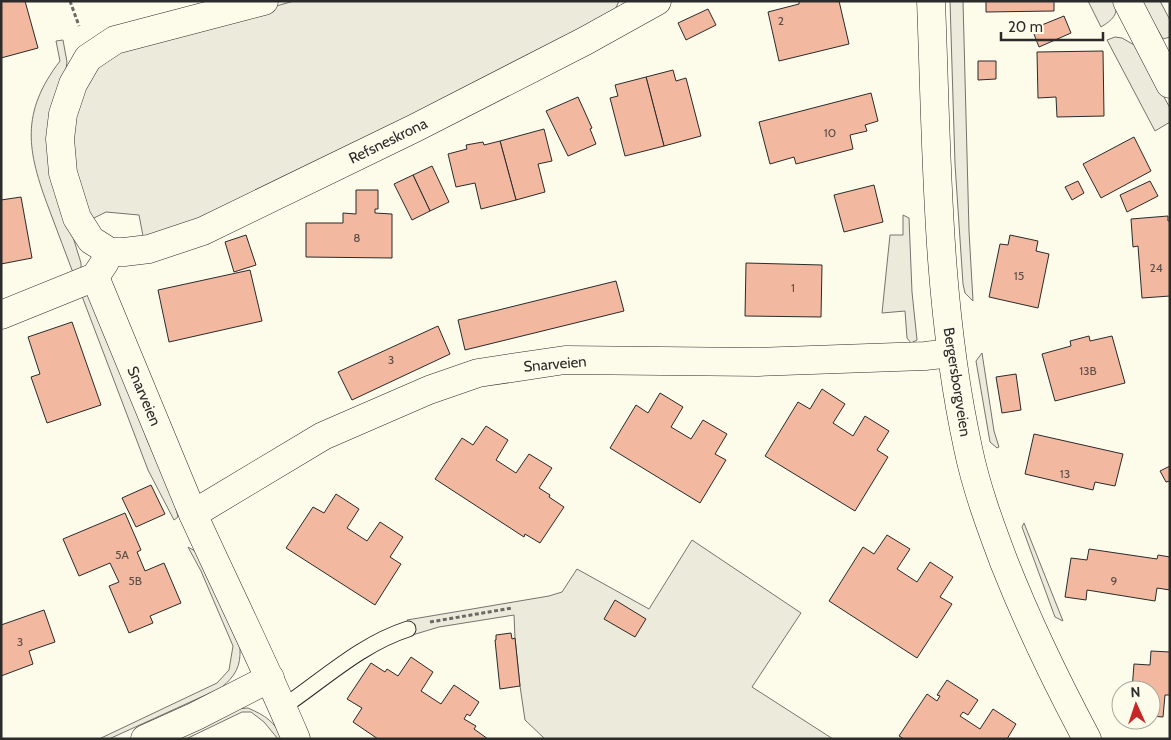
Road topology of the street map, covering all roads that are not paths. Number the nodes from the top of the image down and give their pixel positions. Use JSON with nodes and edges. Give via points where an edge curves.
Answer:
{"nodes":[{"id":1,"x":264,"y":1,"type":"edge"},
{"id":2,"x":656,"y":1,"type":"edge"},
{"id":3,"x":931,"y":1,"type":"edge"},
{"id":4,"x":1127,"y":1,"type":"edge"},
{"id":5,"x":1170,"y":84,"type":"edge"},
{"id":6,"x":110,"y":252,"type":"junction"},
{"id":7,"x":95,"y":277,"type":"junction"},
{"id":8,"x":1,"y":314,"type":"edge"},
{"id":9,"x":951,"y":353,"type":"junction"},
{"id":10,"x":193,"y":514,"type":"junction"},
{"id":11,"x":408,"y":629,"type":"road end"},
{"id":12,"x":270,"y":678,"type":"junction"},
{"id":13,"x":283,"y":707,"type":"junction"},
{"id":14,"x":145,"y":739,"type":"edge"},
{"id":15,"x":296,"y":739,"type":"edge"},
{"id":16,"x":1087,"y":739,"type":"edge"}],
"edges":[{"from":1,"to":6,"type":"street","via":[[115,40],[88,58],[73,84],[63,114],[60,139],[63,173],[77,218],[91,240]]},
{"from":2,"to":6,"type":"street","name":"Refsneskrona","via":[[415,128],[203,231],[149,249]]},
{"from":3,"to":9,"type":"street","name":"Bergersborgveien","via":[[942,269]]},
{"from":4,"to":5,"type":"street"},
{"from":6,"to":7,"type":"street"},
{"from":7,"to":8,"type":"street"},
{"from":7,"to":10,"type":"street","name":"Snarveien"},
{"from":9,"to":10,"type":"street","name":"Snarveien","via":[[758,362],[565,360],[478,374],[429,390],[323,436]]},
{"from":9,"to":16,"type":"street","name":"Bergersborgveien","via":[[968,449],[989,523],[1023,609]]},
{"from":10,"to":12,"type":"street","name":"Snarveien"},
{"from":11,"to":13,"type":"lane","via":[[362,650]]},
{"from":12,"to":13,"type":"street","name":"Snarveien"},
{"from":12,"to":14,"type":"street"},
{"from":13,"to":15,"type":"street","name":"Snarveien"}]}
